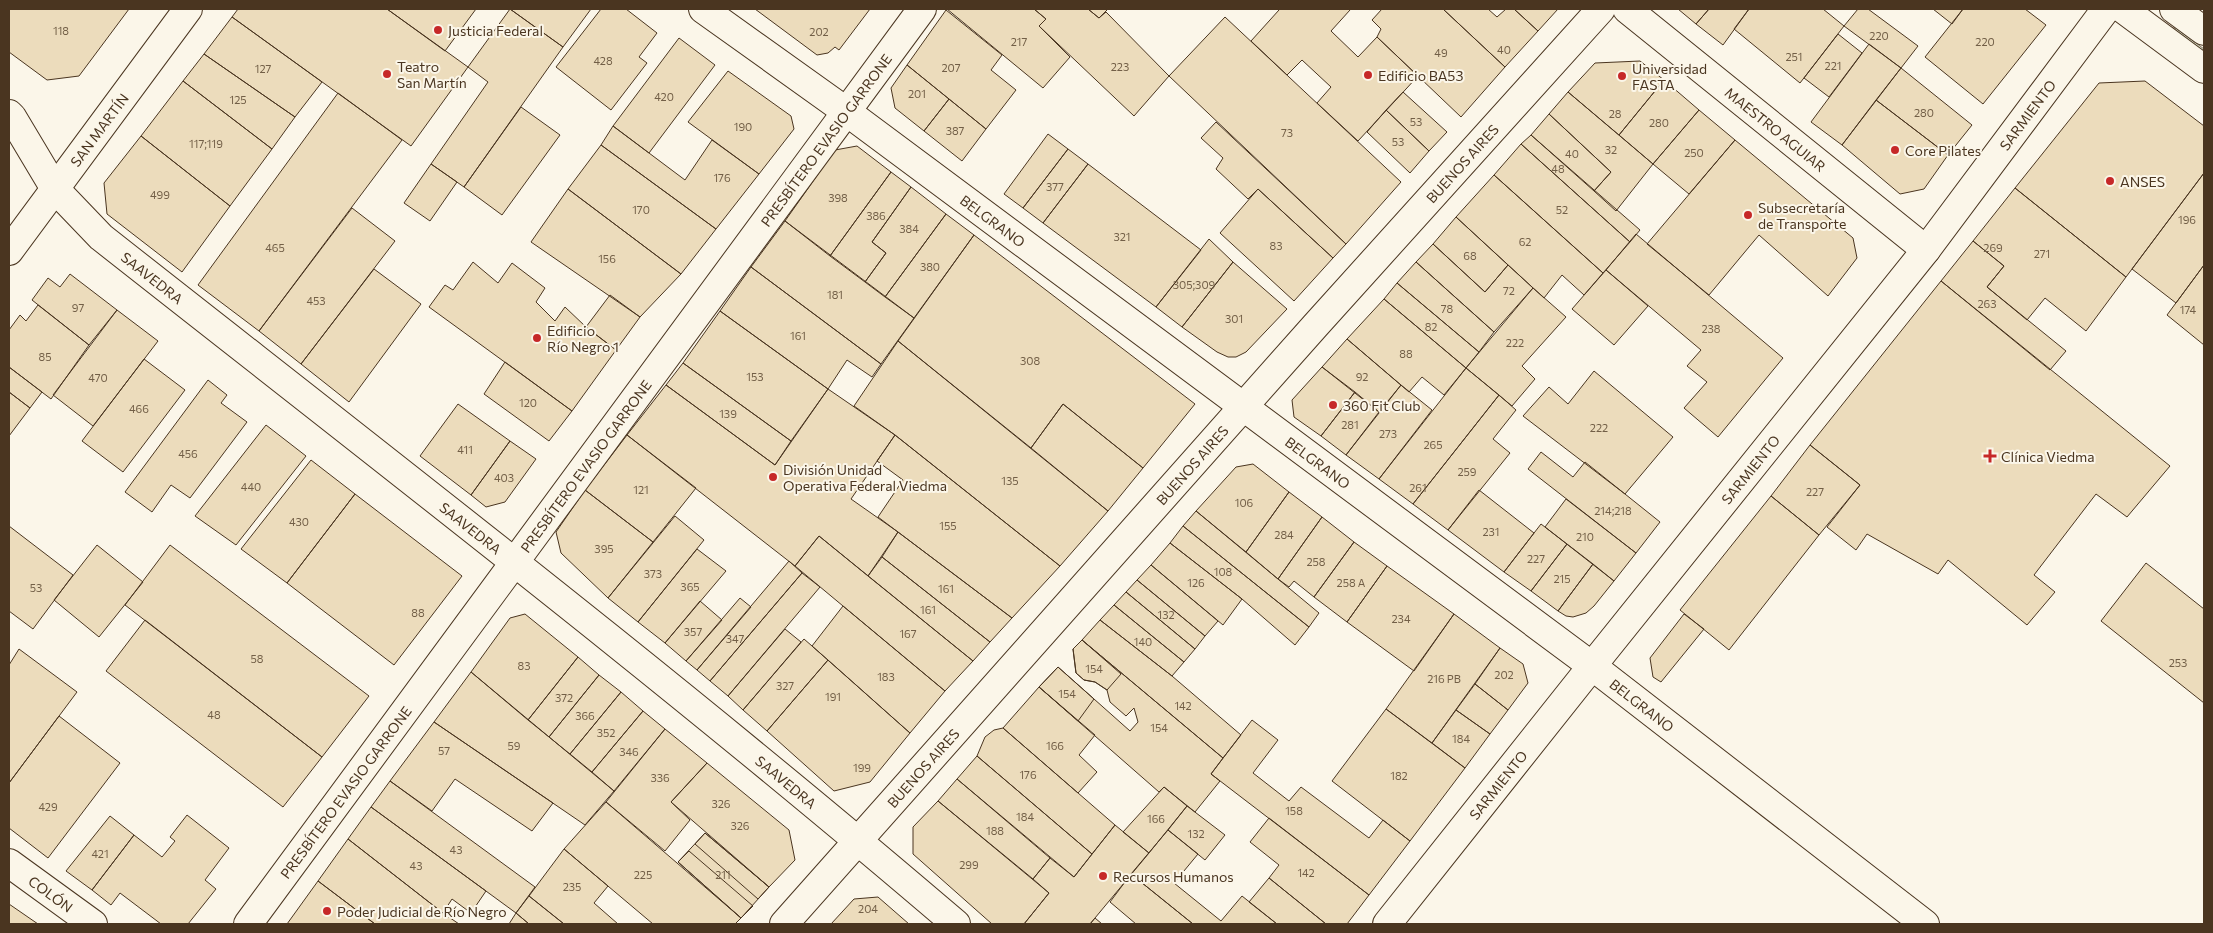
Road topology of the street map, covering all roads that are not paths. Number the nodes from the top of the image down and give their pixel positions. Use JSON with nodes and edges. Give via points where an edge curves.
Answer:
{"nodes":[{"id":1,"x":188,"y":9,"type":"edge"},
{"id":2,"x":703,"y":9,"type":"edge"},
{"id":3,"x":922,"y":9,"type":"edge"},
{"id":4,"x":1602,"y":9,"type":"edge"},
{"id":5,"x":1627,"y":9,"type":"edge"},
{"id":6,"x":2106,"y":9,"type":"edge"},
{"id":7,"x":2122,"y":9,"type":"edge"},
{"id":8,"x":2174,"y":9,"type":"edge"},
{"id":9,"x":2204,"y":31,"type":"edge"},
{"id":10,"x":2204,"y":70,"type":"edge"},
{"id":11,"x":847,"y":112,"type":"junction"},
{"id":12,"x":9,"y":114,"type":"edge"},
{"id":13,"x":55,"y":189,"type":"junction"},
{"id":14,"x":1926,"y":250,"type":"junction"},
{"id":15,"x":9,"y":251,"type":"edge"},
{"id":16,"x":1244,"y":409,"type":"junction"},
{"id":17,"x":515,"y":562,"type":"junction"},
{"id":18,"x":1592,"y":666,"type":"junction"},
{"id":19,"x":860,"y":841,"type":"junction"},
{"id":20,"x":9,"y":863,"type":"edge"},
{"id":21,"x":93,"y":924,"type":"edge"},
{"id":22,"x":248,"y":924,"type":"edge"},
{"id":23,"x":784,"y":924,"type":"edge"},
{"id":24,"x":956,"y":924,"type":"edge"},
{"id":25,"x":1387,"y":924,"type":"edge"},
{"id":26,"x":1925,"y":924,"type":"edge"}],
"edges":[{"from":1,"to":13,"type":"street","name":"SAN MARTÍN"},
{"from":2,"to":11,"type":"street","name":"BELGRANO"},
{"from":3,"to":11,"type":"street","name":"PRESBÍTERO EVASIO GARRONE"},
{"from":4,"to":16,"type":"street","name":"BUENOS AIRES"},
{"from":5,"to":14,"type":"street","name":"MAESTRO AGUIAR"},
{"from":6,"to":14,"type":"street","name":"SARMIENTO"},
{"from":7,"to":10,"type":"street"},
{"from":8,"to":9,"type":"street"},
{"from":11,"to":16,"type":"street","name":"BELGRANO"},
{"from":11,"to":17,"type":"street","name":"PRESBÍTERO EVASIO GARRONE"},
{"from":12,"to":13,"type":"street","name":"SAAVEDRA"},
{"from":13,"to":15,"type":"street","name":"SAN MARTÍN"},
{"from":13,"to":17,"type":"street","name":"SAAVEDRA","via":[[100,237]]},
{"from":14,"to":18,"type":"street","name":"SARMIENTO"},
{"from":16,"to":18,"type":"street","name":"BELGRANO"},
{"from":16,"to":19,"type":"street","name":"BUENOS AIRES"},
{"from":17,"to":19,"type":"street","name":"SAAVEDRA"},
{"from":17,"to":22,"type":"street","name":"PRESBÍTERO EVASIO GARRONE"},
{"from":18,"to":25,"type":"street","name":"SARMIENTO"},
{"from":18,"to":26,"type":"street","name":"BELGRANO"},
{"from":19,"to":23,"type":"street","name":"BUENOS AIRES"},
{"from":19,"to":24,"type":"street","name":"SAAVEDRA"},
{"from":20,"to":21,"type":"street","name":"COLÓN"}]}
